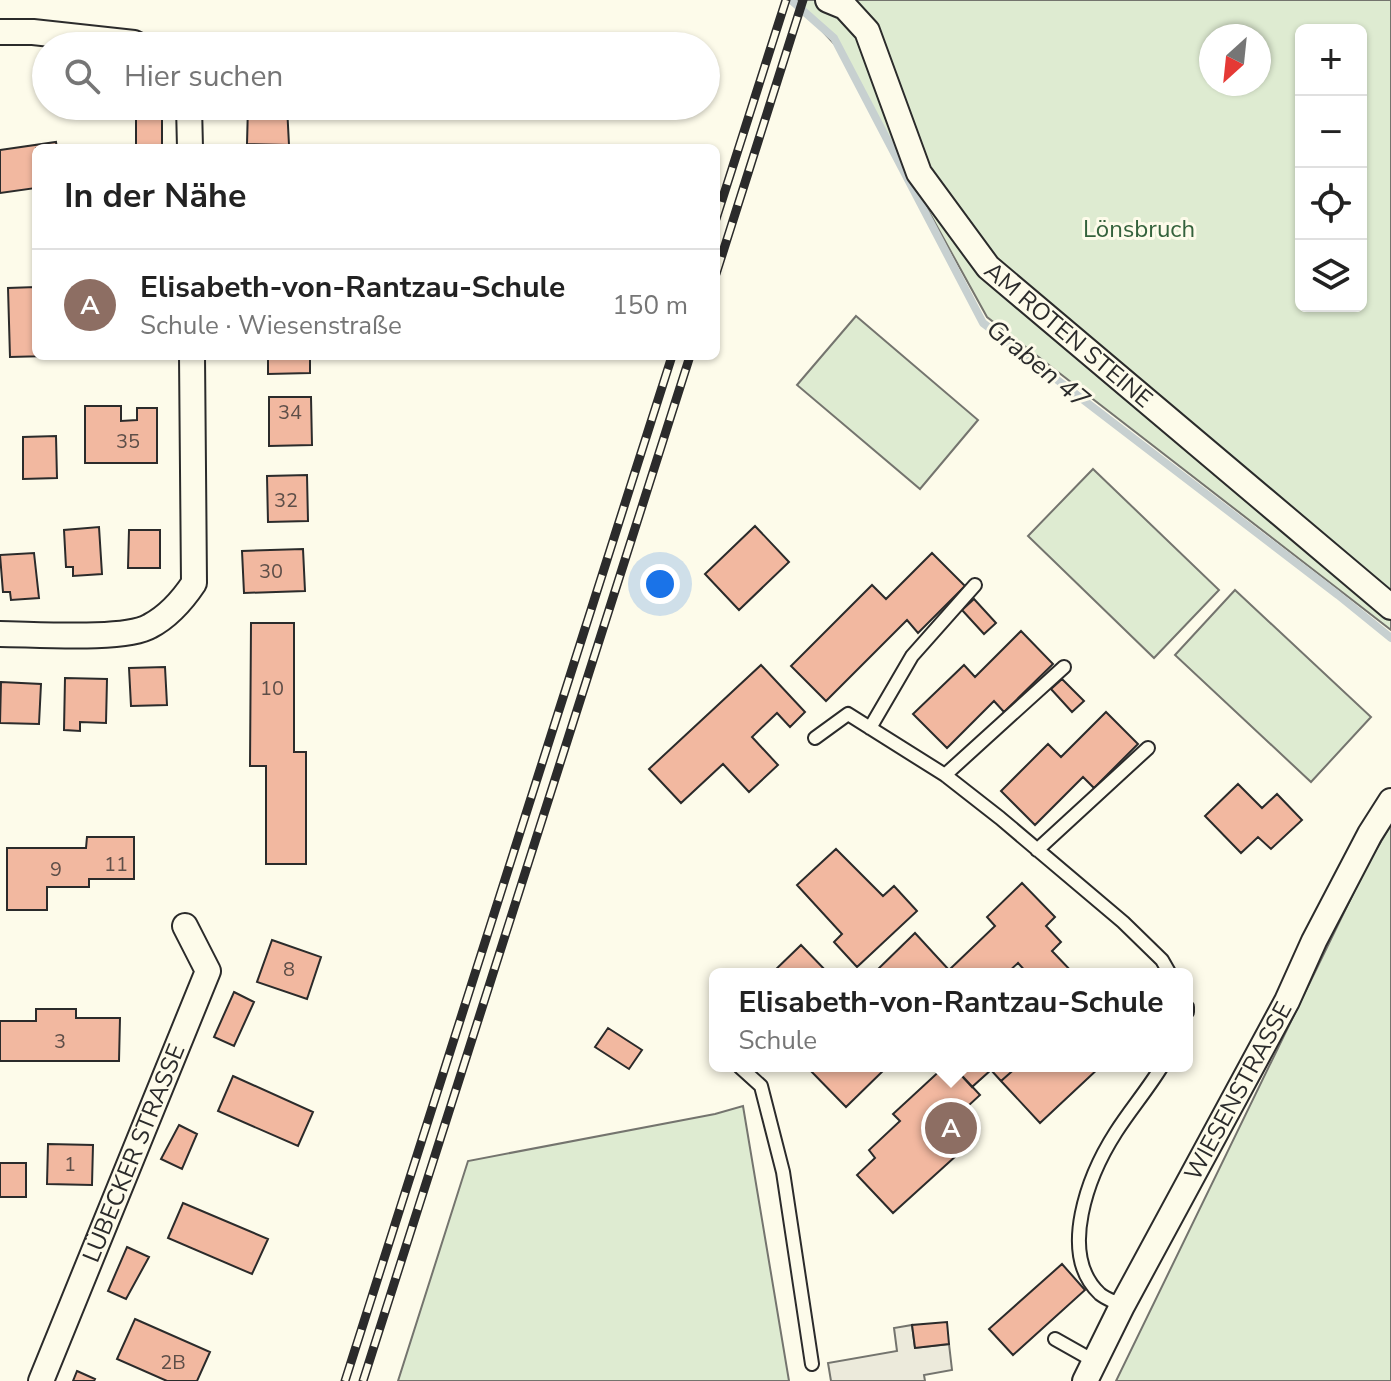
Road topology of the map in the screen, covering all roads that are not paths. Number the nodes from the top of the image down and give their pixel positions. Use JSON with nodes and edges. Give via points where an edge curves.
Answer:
{"nodes":[{"id":1,"x":828,"y":0,"type":"edge"},
{"id":2,"x":0,"y":32,"type":"edge"},
{"id":3,"x":32,"y":32,"type":"edge"},
{"id":4,"x":189,"y":120,"type":"edge"},
{"id":5,"x":190,"y":144,"type":"edge"},
{"id":6,"x":192,"y":360,"type":"edge"},
{"id":7,"x":975,"y":585,"type":"dead end"},
{"id":8,"x":1391,"y":607,"type":"edge"},
{"id":9,"x":0,"y":634,"type":"edge"},
{"id":10,"x":1064,"y":667,"type":"dead end"},
{"id":11,"x":870,"y":728,"type":"junction"},
{"id":12,"x":815,"y":738,"type":"dead end"},
{"id":13,"x":1148,"y":748,"type":"dead end"},
{"id":14,"x":945,"y":775,"type":"junction"},
{"id":15,"x":1391,"y":801,"type":"edge"},
{"id":16,"x":1037,"y":850,"type":"junction"},
{"id":17,"x":185,"y":926,"type":"dead end"},
{"id":18,"x":1167,"y":968,"type":"edge"},
{"id":19,"x":746,"y":1072,"type":"edge"},
{"id":20,"x":1158,"y":1072,"type":"edge"},
{"id":21,"x":1122,"y":1306,"type":"junction"},
{"id":22,"x":1055,"y":1339,"type":"dead end"},
{"id":23,"x":812,"y":1364,"type":"dead end"},
{"id":24,"x":1090,"y":1371,"type":"edge"},
{"id":25,"x":41,"y":1381,"type":"edge"}],
"edges":[{"from":1,"to":8,"type":"street","name":"AM ROTEN STEINE","via":[[845,7],[867,31],[919,173],[988,267]]},
{"from":2,"to":3,"type":"street"},
{"from":4,"to":5,"type":"street"},
{"from":6,"to":9,"type":"street","via":[[194,583],[180,604],[147,628],[109,635]]},
{"from":7,"to":11,"type":"lane","via":[[912,656]]},
{"from":10,"to":14,"type":"lane"},
{"from":11,"to":12,"type":"lane","via":[[848,714]]},
{"from":11,"to":14,"type":"lane"},
{"from":13,"to":16,"type":"lane"},
{"from":14,"to":16,"type":"lane"},
{"from":15,"to":21,"type":"street","name":"WIESENSTRASSE"},
{"from":16,"to":18,"type":"lane","via":[[1123,922]]},
{"from":17,"to":25,"type":"street","name":"LÜBECKER STRASSE","via":[[208,971]]},
{"from":19,"to":23,"type":"lane","via":[[761,1086],[783,1172]]},
{"from":20,"to":21,"type":"lane","via":[[1114,1135],[1085,1196],[1079,1233],[1080,1263],[1100,1294]]},
{"from":21,"to":24,"type":"street","name":"WIESENSTRASSE"},
{"from":22,"to":24,"type":"lane"}]}
